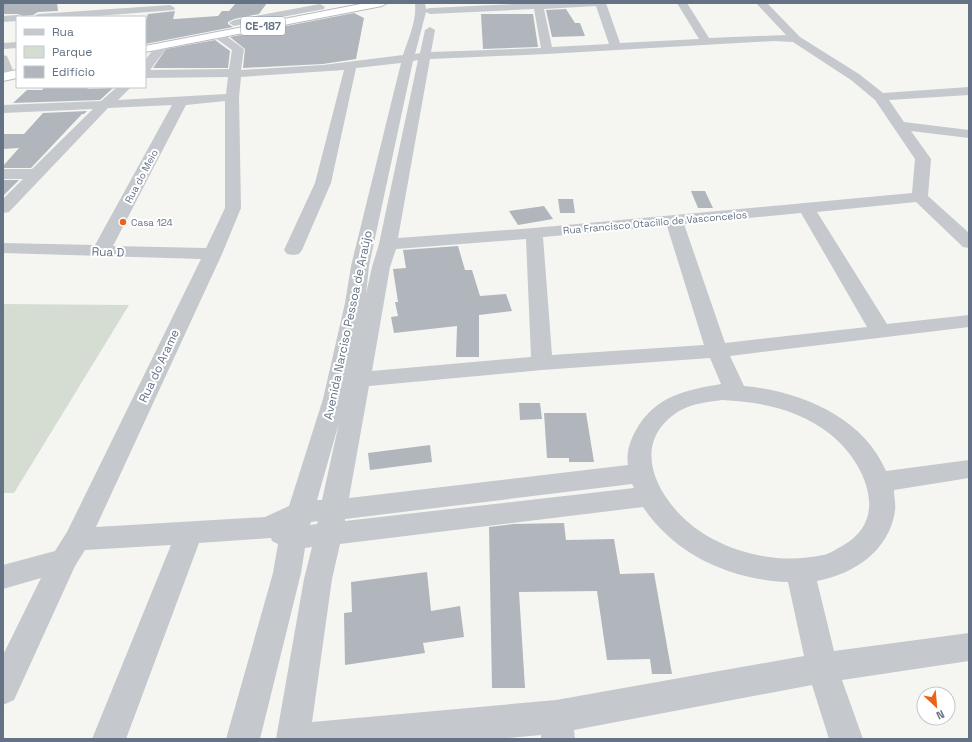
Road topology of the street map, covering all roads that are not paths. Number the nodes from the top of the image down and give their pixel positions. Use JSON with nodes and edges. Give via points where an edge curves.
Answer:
{"nodes":[{"id":1,"x":275,"y":3,"type":"edge"},
{"id":2,"x":286,"y":3,"type":"edge"},
{"id":3,"x":382,"y":3,"type":"edge"},
{"id":4,"x":601,"y":3,"type":"edge"},
{"id":5,"x":682,"y":3,"type":"edge"},
{"id":6,"x":761,"y":3,"type":"edge"},
{"id":7,"x":427,"y":6,"type":"edge"},
{"id":8,"x":538,"y":6,"type":"junction"},
{"id":9,"x":320,"y":7,"type":"dead end"},
{"id":10,"x":170,"y":8,"type":"dead end"},
{"id":11,"x":143,"y":10,"type":"edge"},
{"id":12,"x":78,"y":16,"type":"edge"},
{"id":13,"x":266,"y":17,"type":"junction"},
{"id":14,"x":16,"y":18,"type":"edge"},
{"id":15,"x":3,"y":19,"type":"edge"},
{"id":16,"x":277,"y":19,"type":"junction"},
{"id":17,"x":258,"y":27,"type":"junction"},
{"id":18,"x":226,"y":29,"type":"junction"},
{"id":19,"x":796,"y":39,"type":"junction"},
{"id":20,"x":706,"y":42,"type":"junction"},
{"id":21,"x":16,"y":45,"type":"edge"},
{"id":22,"x":3,"y":46,"type":"edge"},
{"id":23,"x":158,"y":46,"type":"junction"},
{"id":24,"x":616,"y":47,"type":"junction"},
{"id":25,"x":146,"y":49,"type":"edge"},
{"id":26,"x":546,"y":51,"type":"junction"},
{"id":27,"x":416,"y":57,"type":"junction"},
{"id":28,"x":3,"y":59,"type":"edge"},
{"id":29,"x":351,"y":65,"type":"junction"},
{"id":30,"x":146,"y":69,"type":"edge"},
{"id":31,"x":236,"y":69,"type":"junction"},
{"id":32,"x":10,"y":75,"type":"edge"},
{"id":33,"x":124,"y":88,"type":"edge"},
{"id":34,"x":969,"y":92,"type":"edge"},
{"id":35,"x":232,"y":97,"type":"junction"},
{"id":36,"x":880,"y":97,"type":"junction"},
{"id":37,"x":181,"y":101,"type":"junction"},
{"id":38,"x":105,"y":104,"type":"junction"},
{"id":39,"x":6,"y":111,"type":"edge"},
{"id":40,"x":901,"y":126,"type":"junction"},
{"id":41,"x":969,"y":134,"type":"edge"},
{"id":42,"x":3,"y":174,"type":"edge"},
{"id":43,"x":37,"y":174,"type":"junction"},
{"id":44,"x":920,"y":197,"type":"junction"},
{"id":45,"x":3,"y":208,"type":"edge"},
{"id":46,"x":806,"y":208,"type":"junction"},
{"id":47,"x":674,"y":220,"type":"junction"},
{"id":48,"x":534,"y":233,"type":"junction"},
{"id":49,"x":969,"y":243,"type":"edge"},
{"id":50,"x":388,"y":244,"type":"junction"},
{"id":51,"x":3,"y":248,"type":"edge"},
{"id":52,"x":293,"y":250,"type":"dead end"},
{"id":53,"x":101,"y":251,"type":"junction"},
{"id":54,"x":213,"y":254,"type":"junction"},
{"id":55,"x":969,"y":321,"type":"edge"},
{"id":56,"x":881,"y":332,"type":"junction"},
{"id":57,"x":717,"y":351,"type":"junction"},
{"id":58,"x":542,"y":363,"type":"junction"},
{"id":59,"x":360,"y":379,"type":"junction"},
{"id":60,"x":736,"y":392,"type":"junction"},
{"id":61,"x":969,"y":469,"type":"edge"},
{"id":62,"x":880,"y":482,"type":"junction"},
{"id":63,"x":645,"y":484,"type":"junction"},
{"id":64,"x":301,"y":512,"type":"junction"},
{"id":65,"x":332,"y":522,"type":"junction"},
{"id":66,"x":268,"y":528,"type":"junction"},
{"id":67,"x":190,"y":532,"type":"junction"},
{"id":68,"x":293,"y":538,"type":"junction"},
{"id":69,"x":71,"y":550,"type":"junction"},
{"id":70,"x":800,"y":571,"type":"junction"},
{"id":71,"x":3,"y":577,"type":"edge"},
{"id":72,"x":969,"y":647,"type":"edge"},
{"id":73,"x":822,"y":668,"type":"junction"},
{"id":74,"x":3,"y":689,"type":"edge"},
{"id":75,"x":557,"y":728,"type":"edge"},
{"id":76,"x":109,"y":739,"type":"edge"},
{"id":77,"x":243,"y":739,"type":"edge"},
{"id":78,"x":294,"y":739,"type":"edge"},
{"id":79,"x":311,"y":739,"type":"edge"},
{"id":80,"x":846,"y":739,"type":"edge"}],
"edges":[{"from":1,"to":13,"type":"street"},
{"from":2,"to":16,"type":"street"},
{"from":3,"to":16,"type":"highway","number":"CE-187"},
{"from":4,"to":8,"type":"street"},
{"from":4,"to":24,"type":"street"},
{"from":5,"to":20,"type":"street"},
{"from":6,"to":19,"type":"street"},
{"from":7,"to":8,"type":"street"},
{"from":7,"to":27,"type":"street","name":"Avenida Narciso Pessoa de Araújo","via":[[421,11]]},
{"from":8,"to":26,"type":"street"},
{"from":9,"to":16,"type":"street"},
{"from":10,"to":11,"type":"street"},
{"from":11,"to":12,"type":"street"},
{"from":13,"to":16,"type":"street"},
{"from":13,"to":17,"type":"street"},
{"from":13,"to":18,"type":"street"},
{"from":14,"to":15,"type":"street"},
{"from":16,"to":17,"type":"highway","number":"CE-187"},
{"from":17,"to":18,"type":"highway","number":"CE-187"},
{"from":18,"to":23,"type":"highway","number":"CE-187"},
{"from":18,"to":31,"type":"street","name":"Rua do Arame","via":[[238,49]]},
{"from":19,"to":20,"type":"street"},
{"from":19,"to":36,"type":"street","via":[[855,77]]},
{"from":20,"to":24,"type":"street"},
{"from":21,"to":22,"type":"street"},
{"from":23,"to":25,"type":"highway","number":"CE-187"},
{"from":23,"to":30,"type":"street","via":[[159,50]]},
{"from":24,"to":26,"type":"street"},
{"from":26,"to":27,"type":"street"},
{"from":27,"to":29,"type":"street"},
{"from":27,"to":50,"type":"street","name":"Avenida Narciso Pessoa de Araújo"},
{"from":27,"to":64,"type":"street","name":"Avenida Narciso Pessoa de Araújo","via":[[360,266],[355,303],[334,399]]},
{"from":28,"to":32,"type":"street"},
{"from":29,"to":31,"type":"street","via":[[323,69]]},
{"from":29,"to":52,"type":"street","via":[[323,184]]},
{"from":30,"to":31,"type":"street"},
{"from":31,"to":35,"type":"street","name":"Rua do Arame"},
{"from":33,"to":38,"type":"street"},
{"from":34,"to":36,"type":"street"},
{"from":35,"to":37,"type":"street"},
{"from":35,"to":54,"type":"street","name":"Rua do Arame","via":[[233,208]]},
{"from":36,"to":40,"type":"street"},
{"from":37,"to":38,"type":"street"},
{"from":37,"to":53,"type":"street","name":"Rua do Meio"},
{"from":38,"to":39,"type":"street"},
{"from":38,"to":43,"type":"street"},
{"from":40,"to":41,"type":"street"},
{"from":40,"to":44,"type":"street","via":[[923,159]]},
{"from":42,"to":43,"type":"street"},
{"from":43,"to":45,"type":"street"},
{"from":44,"to":46,"type":"street","name":"Rua Francisco Otacilio de Vasconcelos"},
{"from":44,"to":49,"type":"street"},
{"from":46,"to":47,"type":"street","name":"Rua Francisco Otacilio de Vasconcelos"},
{"from":46,"to":56,"type":"street"},
{"from":47,"to":48,"type":"street","name":"Rua Francisco Otacilio de Vasconcelos"},
{"from":47,"to":57,"type":"street"},
{"from":48,"to":50,"type":"street","name":"Rua Francisco Otacilio de Vasconcelos"},
{"from":48,"to":58,"type":"street"},
{"from":50,"to":59,"type":"street","name":"Avenida Narciso Pessoa de Araújo","via":[[381,267]]},
{"from":51,"to":53,"type":"street","name":"Rua D"},
{"from":53,"to":54,"type":"street","name":"Rua D"},
{"from":54,"to":69,"type":"street","name":"Rua do Arame"},
{"from":55,"to":56,"type":"street"},
{"from":56,"to":57,"type":"street"},
{"from":57,"to":58,"type":"street"},
{"from":57,"to":60,"type":"street"},
{"from":58,"to":59,"type":"street"},
{"from":59,"to":65,"type":"street","name":"Avenida Narciso Pessoa de Araújo"},
{"from":60,"to":62,"type":"street","via":[[754,393],[786,401],[817,414],[844,433],[866,456]]},
{"from":60,"to":63,"type":"street","via":[[693,396],[669,407],[650,423],[640,444],[639,469]]},
{"from":61,"to":62,"type":"street"},
{"from":62,"to":70,"type":"street","via":[[884,507],[877,531],[860,551],[834,565]]},
{"from":63,"to":65,"type":"street"},
{"from":63,"to":70,"type":"street","via":[[667,520],[693,541],[727,558],[763,569]]},
{"from":64,"to":65,"type":"street"},
{"from":64,"to":66,"type":"street"},
{"from":64,"to":68,"type":"street","name":"Avenida Narciso Pessoa de Araújo"},
{"from":65,"to":68,"type":"street"},
{"from":65,"to":78,"type":"street","name":"Avenida Narciso Pessoa de Araújo","via":[[318,579]]},
{"from":66,"to":67,"type":"street"},
{"from":66,"to":68,"type":"street"},
{"from":67,"to":69,"type":"street"},
{"from":67,"to":76,"type":"street"},
{"from":68,"to":77,"type":"street","name":"Avenida Narciso Pessoa de Araújo","via":[[287,573]]},
{"from":69,"to":71,"type":"street"},
{"from":69,"to":74,"type":"street","name":"Rua do Arame"},
{"from":70,"to":73,"type":"street"},
{"from":72,"to":73,"type":"street"},
{"from":73,"to":75,"type":"street"},
{"from":73,"to":80,"type":"street"},
{"from":75,"to":79,"type":"street"}]}
